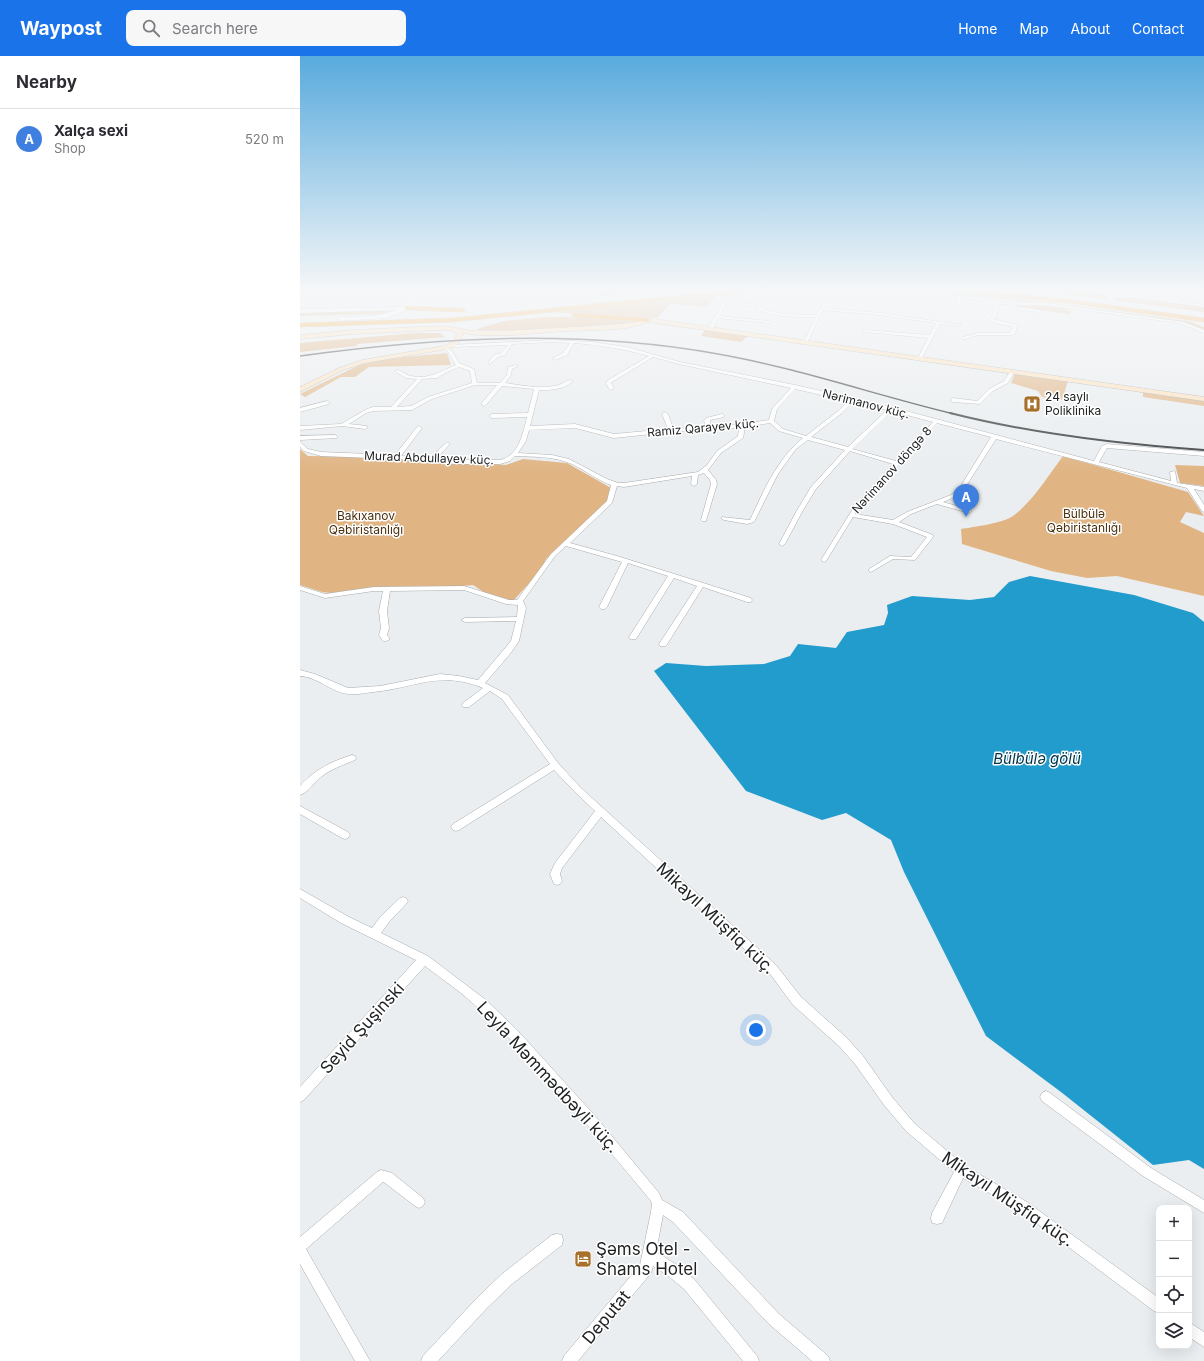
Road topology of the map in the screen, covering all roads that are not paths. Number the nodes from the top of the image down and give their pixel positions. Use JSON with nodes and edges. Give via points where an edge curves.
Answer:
{"nodes":[{"id":1,"x":392,"y":352,"type":"edge"},
{"id":2,"x":402,"y":352,"type":"edge"},
{"id":3,"x":451,"y":352,"type":"edge"},
{"id":4,"x":505,"y":352,"type":"edge"},
{"id":5,"x":566,"y":352,"type":"edge"},
{"id":6,"x":642,"y":352,"type":"edge"},
{"id":7,"x":879,"y":352,"type":"edge"},
{"id":8,"x":923,"y":352,"type":"edge"},
{"id":9,"x":653,"y":355,"type":"junction"},
{"id":10,"x":920,"y":358,"type":"junction"},
{"id":11,"x":555,"y":359,"type":"dead end"},
{"id":12,"x":490,"y":363,"type":"dead end"},
{"id":13,"x":459,"y":366,"type":"junction"},
{"id":14,"x":516,"y":366,"type":"dead end"},
{"id":15,"x":398,"y":371,"type":"dead end"},
{"id":16,"x":1013,"y":371,"type":"junction"},
{"id":17,"x":421,"y":378,"type":"junction"},
{"id":18,"x":570,"y":381,"type":"dead end"},
{"id":19,"x":300,"y":383,"type":"edge"},
{"id":20,"x":475,"y":384,"type":"junction"},
{"id":21,"x":500,"y":384,"type":"junction"},
{"id":22,"x":795,"y":386,"type":"junction"},
{"id":23,"x":537,"y":388,"type":"junction"},
{"id":24,"x":611,"y":388,"type":"dead end"},
{"id":25,"x":300,"y":390,"type":"edge"},
{"id":26,"x":1204,"y":399,"type":"edge"},
{"id":27,"x":852,"y":400,"type":"junction"},
{"id":28,"x":953,"y":400,"type":"dead end"},
{"id":29,"x":327,"y":403,"type":"dead end"},
{"id":30,"x":484,"y":404,"type":"dead end"},
{"id":31,"x":394,"y":407,"type":"junction"},
{"id":32,"x":891,"y":409,"type":"junction"},
{"id":33,"x":300,"y":410,"type":"edge"},
{"id":34,"x":665,"y":414,"type":"dead end"},
{"id":35,"x":492,"y":416,"type":"dead end"},
{"id":36,"x":529,"y":416,"type":"junction"},
{"id":37,"x":722,"y":416,"type":"dead end"},
{"id":38,"x":771,"y":421,"type":"junction"},
{"id":39,"x":936,"y":421,"type":"junction"},
{"id":40,"x":342,"y":424,"type":"junction"},
{"id":41,"x":742,"y":426,"type":"junction"},
{"id":42,"x":365,"y":427,"type":"dead end"},
{"id":43,"x":709,"y":427,"type":"junction"},
{"id":44,"x":300,"y":428,"type":"edge"},
{"id":45,"x":419,"y":428,"type":"dead end"},
{"id":46,"x":527,"y":428,"type":"junction"},
{"id":47,"x":671,"y":430,"type":"junction"},
{"id":48,"x":995,"y":436,"type":"junction"},
{"id":49,"x":336,"y":437,"type":"dead end"},
{"id":50,"x":300,"y":438,"type":"edge"},
{"id":51,"x":807,"y":438,"type":"junction"},
{"id":52,"x":300,"y":444,"type":"edge"},
{"id":53,"x":447,"y":444,"type":"dead end"},
{"id":54,"x":849,"y":450,"type":"junction"},
{"id":55,"x":514,"y":454,"type":"junction"},
{"id":56,"x":1204,"y":454,"type":"edge"},
{"id":57,"x":396,"y":456,"type":"junction"},
{"id":58,"x":432,"y":460,"type":"junction"},
{"id":59,"x":896,"y":463,"type":"junction"},
{"id":60,"x":1096,"y":463,"type":"junction"},
{"id":61,"x":705,"y":470,"type":"junction"},
{"id":62,"x":1174,"y":472,"type":"dead end"},
{"id":63,"x":695,"y":475,"type":"junction"},
{"id":64,"x":694,"y":484,"type":"dead end"},
{"id":65,"x":1174,"y":484,"type":"junction"},
{"id":66,"x":614,"y":485,"type":"junction"},
{"id":67,"x":1190,"y":488,"type":"junction"},
{"id":68,"x":1204,"y":489,"type":"edge"},
{"id":69,"x":936,"y":502,"type":"junction"},
{"id":70,"x":1204,"y":510,"type":"edge"},
{"id":71,"x":969,"y":511,"type":"dead end"},
{"id":72,"x":852,"y":515,"type":"junction"},
{"id":73,"x":724,"y":518,"type":"dead end"},
{"id":74,"x":704,"y":520,"type":"dead end"},
{"id":75,"x":894,"y":522,"type":"junction"},
{"id":76,"x":566,"y":544,"type":"junction"},
{"id":77,"x":782,"y":544,"type":"dead end"},
{"id":78,"x":824,"y":560,"type":"dead end"},
{"id":79,"x":626,"y":561,"type":"junction"},
{"id":80,"x":871,"y":570,"type":"dead end"},
{"id":81,"x":672,"y":576,"type":"junction"},
{"id":82,"x":701,"y":585,"type":"junction"},
{"id":83,"x":300,"y":588,"type":"edge"},
{"id":84,"x":386,"y":589,"type":"junction"},
{"id":85,"x":749,"y":600,"type":"dead end"},
{"id":86,"x":519,"y":602,"type":"junction"},
{"id":87,"x":603,"y":607,"type":"dead end"},
{"id":88,"x":520,"y":619,"type":"junction"},
{"id":89,"x":465,"y":620,"type":"dead end"},
{"id":90,"x":632,"y":637,"type":"dead end"},
{"id":91,"x":386,"y":639,"type":"dead end"},
{"id":92,"x":664,"y":644,"type":"dead end"},
{"id":93,"x":300,"y":673,"type":"edge"},
{"id":94,"x":484,"y":685,"type":"junction"},
{"id":95,"x":466,"y":705,"type":"dead end"},
{"id":96,"x":352,"y":758,"type":"dead end"},
{"id":97,"x":555,"y":765,"type":"junction"},
{"id":98,"x":300,"y":792,"type":"edge"},
{"id":99,"x":300,"y":810,"type":"edge"},
{"id":100,"x":600,"y":812,"type":"junction"},
{"id":101,"x":456,"y":827,"type":"dead end"},
{"id":102,"x":344,"y":835,"type":"dead end"},
{"id":103,"x":557,"y":881,"type":"dead end"},
{"id":104,"x":300,"y":893,"type":"edge"},
{"id":105,"x":403,"y":901,"type":"dead end"},
{"id":106,"x":374,"y":934,"type":"junction"},
{"id":107,"x":424,"y":959,"type":"junction"},
{"id":108,"x":300,"y":1096,"type":"edge"},
{"id":109,"x":1046,"y":1097,"type":"dead end"},
{"id":110,"x":961,"y":1170,"type":"junction"},
{"id":111,"x":419,"y":1202,"type":"dead end"},
{"id":112,"x":658,"y":1204,"type":"junction"},
{"id":113,"x":1204,"y":1207,"type":"edge"},
{"id":114,"x":937,"y":1218,"type":"dead end"},
{"id":115,"x":557,"y":1240,"type":"dead end"},
{"id":116,"x":300,"y":1245,"type":"edge"},
{"id":117,"x":300,"y":1251,"type":"edge"},
{"id":118,"x":650,"y":1256,"type":"junction"},
{"id":119,"x":1156,"y":1304,"type":"edge"},
{"id":120,"x":1192,"y":1331,"type":"edge"},
{"id":121,"x":1204,"y":1340,"type":"edge"},
{"id":122,"x":363,"y":1361,"type":"edge"},
{"id":123,"x":428,"y":1361,"type":"edge"},
{"id":124,"x":569,"y":1361,"type":"edge"},
{"id":125,"x":752,"y":1361,"type":"edge"},
{"id":126,"x":823,"y":1361,"type":"edge"}],
"edges":[{"from":1,"to":19,"type":"main road","via":[[352,359]]},
{"from":2,"to":25,"type":"main road","via":[[358,363]]},
{"from":3,"to":13,"type":"street"},
{"from":4,"to":12,"type":"street"},
{"from":5,"to":11,"type":"street"},
{"from":6,"to":9,"type":"street","name":"Nərimanov küç."},
{"from":7,"to":10,"type":"main road"},
{"from":8,"to":10,"type":"street"},
{"from":9,"to":22,"type":"street","name":"Nərimanov küç.","via":[[694,366]]},
{"from":9,"to":24,"type":"street","via":[[610,381],[608,383]]},
{"from":10,"to":16,"type":"main road"},
{"from":13,"to":17,"type":"street","via":[[435,377]]},
{"from":13,"to":20,"type":"street","via":[[472,370]]},
{"from":14,"to":21,"type":"street","via":[[510,368],[508,375]]},
{"from":15,"to":17,"type":"street","via":[[408,377]]},
{"from":16,"to":26,"type":"main road"},
{"from":16,"to":28,"type":"street","via":[[1006,382],[991,390],[978,403]]},
{"from":17,"to":31,"type":"street"},
{"from":18,"to":23,"type":"street","via":[[561,387]]},
{"from":20,"to":21,"type":"street"},
{"from":20,"to":31,"type":"street","via":[[430,398],[412,408]]},
{"from":21,"to":23,"type":"street"},
{"from":21,"to":30,"type":"street"},
{"from":22,"to":27,"type":"street","name":"Nərimanov küç."},
{"from":22,"to":38,"type":"street","via":[[775,409]]},
{"from":23,"to":36,"type":"street"},
{"from":27,"to":32,"type":"street","name":"Nərimanov küç."},
{"from":27,"to":51,"type":"street"},
{"from":29,"to":33,"type":"street"},
{"from":31,"to":40,"type":"street","via":[[368,410]]},
{"from":32,"to":39,"type":"street","name":"Nərimanov küç."},
{"from":32,"to":54,"type":"street"},
{"from":34,"to":47,"type":"street"},
{"from":35,"to":36,"type":"street"},
{"from":36,"to":46,"type":"street"},
{"from":37,"to":43,"type":"street","via":[[708,419]]},
{"from":38,"to":41,"type":"street","name":"Ramiz Qarayev küç."},
{"from":38,"to":51,"type":"street","name":"Ramiz Qarayev küç.","via":[[781,430]]},
{"from":39,"to":48,"type":"street","name":"Nərimanov küç."},
{"from":39,"to":59,"type":"street","name":"Nərimanov döngə 8"},
{"from":40,"to":42,"type":"street"},
{"from":40,"to":44,"type":"street"},
{"from":41,"to":43,"type":"street","name":"Ramiz Qarayev küç."},
{"from":41,"to":61,"type":"street","name":"Murad Abdullayev küç.","via":[[741,437],[719,452]]},
{"from":43,"to":47,"type":"street","name":"Ramiz Qarayev küç."},
{"from":45,"to":57,"type":"street"},
{"from":46,"to":47,"type":"street","name":"Ramiz Qarayev küç.","via":[[575,426],[614,436]]},
{"from":46,"to":55,"type":"street","via":[[523,441]]},
{"from":48,"to":60,"type":"street","name":"Nərimanov küç."},
{"from":48,"to":69,"type":"street","via":[[961,490]]},
{"from":49,"to":50,"type":"street"},
{"from":51,"to":54,"type":"street","name":"Ramiz Qarayev küç."},
{"from":51,"to":73,"type":"street","via":[[794,448],[783,462],[752,521]]},
{"from":52,"to":57,"type":"street","name":"Murad Abdullayev küç.","via":[[306,450],[321,454]]},
{"from":53,"to":58,"type":"street"},
{"from":54,"to":59,"type":"street","name":"Ramiz Qarayev küç."},
{"from":54,"to":77,"type":"street","via":[[809,495]]},
{"from":55,"to":58,"type":"street","name":"Murad Abdullayev küç.","via":[[508,460],[500,462]]},
{"from":55,"to":66,"type":"street","name":"Murad Abdullayev küç.","via":[[573,463]]},
{"from":56,"to":60,"type":"street","via":[[1107,446]]},
{"from":57,"to":58,"type":"street","name":"Murad Abdullayev küç."},
{"from":59,"to":72,"type":"street","name":"Nərimanov döngə 8"},
{"from":60,"to":65,"type":"street","name":"Nərimanov küç."},
{"from":61,"to":63,"type":"street","name":"Murad Abdullayev küç."},
{"from":61,"to":74,"type":"street","via":[[714,484]]},
{"from":62,"to":65,"type":"street"},
{"from":63,"to":64,"type":"street"},
{"from":63,"to":66,"type":"street","name":"Murad Abdullayev küç.","via":[[632,485]]},
{"from":65,"to":67,"type":"street","name":"Nərimanov küç."},
{"from":66,"to":76,"type":"street","via":[[610,502]]},
{"from":67,"to":68,"type":"street","name":"Nərimanov küç."},
{"from":67,"to":70,"type":"street"},
{"from":69,"to":71,"type":"street"},
{"from":69,"to":75,"type":"street"},
{"from":72,"to":75,"type":"street"},
{"from":72,"to":78,"type":"street","name":"Nərimanov döngə 8"},
{"from":75,"to":80,"type":"street","via":[[931,536],[913,559],[892,557]]},
{"from":76,"to":79,"type":"street"},
{"from":76,"to":86,"type":"street","via":[[549,560]]},
{"from":79,"to":81,"type":"street"},
{"from":79,"to":87,"type":"street"},
{"from":81,"to":82,"type":"street"},
{"from":81,"to":90,"type":"street"},
{"from":82,"to":85,"type":"street"},
{"from":82,"to":92,"type":"street"},
{"from":83,"to":84,"type":"street","via":[[325,596]]},
{"from":84,"to":86,"type":"street","via":[[464,588],[508,602]]},
{"from":84,"to":91,"type":"street","via":[[383,636]]},
{"from":86,"to":88,"type":"street","via":[[522,604]]},
{"from":88,"to":89,"type":"street"},
{"from":88,"to":94,"type":"street","via":[[515,640]]},
{"from":93,"to":94,"type":"street","name":"Mikayıl Müşfiq küç.","via":[[308,673],[348,691],[385,688],[432,678],[456,678]]},
{"from":94,"to":95,"type":"street"},
{"from":94,"to":97,"type":"street","name":"Mikayıl Müşfiq küç.","via":[[505,698]]},
{"from":96,"to":98,"type":"street","via":[[320,771]]},
{"from":97,"to":100,"type":"street","name":"Mikayıl Müşfiq küç."},
{"from":97,"to":101,"type":"street"},
{"from":99,"to":102,"type":"street"},
{"from":100,"to":103,"type":"street","via":[[558,866],[555,874]]},
{"from":100,"to":110,"type":"street","name":"Mikayıl Müşfiq küç.","via":[[752,948],[772,968],[797,1001],[851,1051],[910,1127]]},
{"from":104,"to":106,"type":"street","name":"Leyla Məmmədbəyli küç."},
{"from":105,"to":106,"type":"street"},
{"from":106,"to":107,"type":"street","name":"Leyla Məmmədbəyli küç."},
{"from":107,"to":108,"type":"street","name":"Seyid Şuşinski"},
{"from":107,"to":112,"type":"street","name":"Leyla Məmmədbəyli küç.","via":[[482,1004],[515,1036],[592,1121],[647,1186]]},
{"from":109,"to":113,"type":"street","via":[[1147,1172]]},
{"from":110,"to":114,"type":"street"},
{"from":110,"to":119,"type":"street","name":"Mikayıl Müşfiq küç.","via":[[1023,1206]]},
{"from":111,"to":116,"type":"street","via":[[388,1177],[382,1176]]},
{"from":112,"to":118,"type":"street","name":"Deputat"},
{"from":112,"to":126,"type":"street","via":[[678,1217],[774,1319]]},
{"from":115,"to":123,"type":"street","via":[[507,1279]]},
{"from":117,"to":122,"type":"street"},
{"from":118,"to":124,"type":"street","name":"Deputat","via":[[640,1277]]},
{"from":118,"to":125,"type":"street","via":[[689,1284]]},
{"from":120,"to":121,"type":"street"}]}
